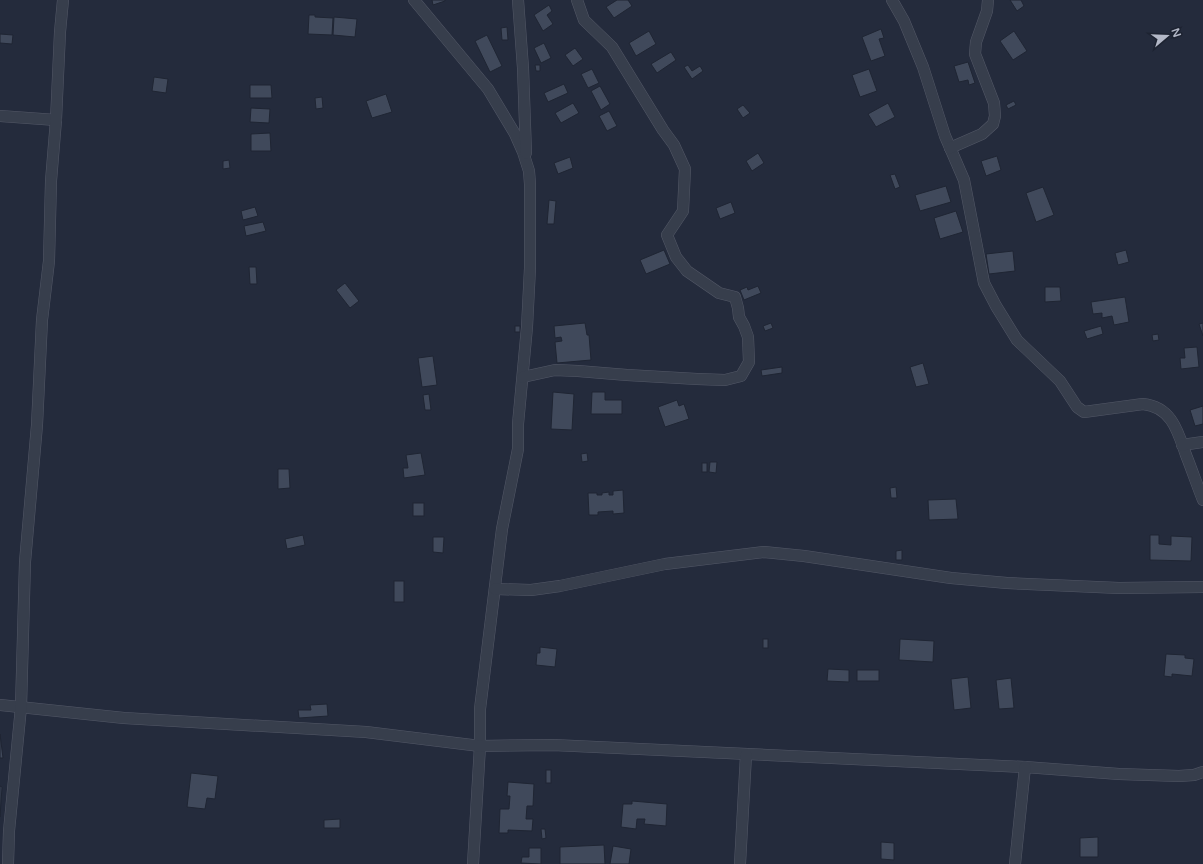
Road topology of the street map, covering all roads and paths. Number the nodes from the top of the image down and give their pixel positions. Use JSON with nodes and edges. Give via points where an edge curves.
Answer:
{"nodes":[{"id":1,"x":63,"y":0,"type":"edge"},
{"id":2,"x":414,"y":0,"type":"edge"},
{"id":3,"x":518,"y":0,"type":"edge"},
{"id":4,"x":577,"y":0,"type":"edge"},
{"id":5,"x":892,"y":0,"type":"edge"},
{"id":6,"x":988,"y":0,"type":"edge"},
{"id":7,"x":0,"y":116,"type":"edge"},
{"id":8,"x":56,"y":120,"type":"junction"},
{"id":9,"x":950,"y":148,"type":"junction"},
{"id":10,"x":526,"y":161,"type":"junction"},
{"id":11,"x":523,"y":377,"type":"junction"},
{"id":12,"x":1203,"y":442,"type":"edge"},
{"id":13,"x":1182,"y":445,"type":"junction"},
{"id":14,"x":1203,"y":500,"type":"edge"},
{"id":15,"x":1203,"y":587,"type":"edge"},
{"id":16,"x":495,"y":589,"type":"junction"},
{"id":17,"x":0,"y":705,"type":"edge"},
{"id":18,"x":21,"y":707,"type":"junction"},
{"id":19,"x":480,"y":746,"type":"junction"},
{"id":20,"x":746,"y":755,"type":"junction"},
{"id":21,"x":1025,"y":768,"type":"junction"},
{"id":22,"x":1203,"y":772,"type":"edge"},
{"id":23,"x":5,"y":830,"type":"edge"},
{"id":24,"x":8,"y":864,"type":"edge"},
{"id":25,"x":473,"y":864,"type":"edge"},
{"id":26,"x":740,"y":864,"type":"edge"},
{"id":27,"x":1015,"y":864,"type":"edge"}],
"edges":[{"from":1,"to":8,"type":"street"},
{"from":2,"to":10,"type":"street","via":[[488,89],[515,134]]},
{"from":3,"to":10,"type":"street"},
{"from":4,"to":11,"type":"street","via":[[584,20],[612,47],[674,145],[685,169],[683,211],[667,235],[676,256],[687,271],[719,293],[735,297],[739,317],[748,337],[748,362],[741,376],[725,380],[578,370],[555,370]]},
{"from":5,"to":9,"type":"street","via":[[904,21],[923,67]]},
{"from":6,"to":9,"type":"street","via":[[975,54],[994,103],[993,124],[982,134]]},
{"from":7,"to":8,"type":"street"},
{"from":8,"to":18,"type":"street","via":[[49,261],[42,320],[37,432],[25,562]]},
{"from":9,"to":13,"type":"street","via":[[964,180],[984,283],[1017,340],[1060,381],[1077,407],[1084,412],[1143,404],[1153,405],[1176,427]]},
{"from":10,"to":11,"type":"street","via":[[530,184],[530,268]]},
{"from":11,"to":16,"type":"street","via":[[517,459],[502,529]]},
{"from":12,"to":13,"type":"street"},
{"from":13,"to":14,"type":"street"},
{"from":15,"to":16,"type":"street","via":[[1119,588],[1007,583],[951,578],[764,552],[665,564],[531,590]]},
{"from":16,"to":19,"type":"street","via":[[480,709]]},
{"from":17,"to":18,"type":"street"},
{"from":18,"to":19,"type":"street","via":[[124,718],[366,732]]},
{"from":18,"to":23,"type":"street"},
{"from":19,"to":20,"type":"street","via":[[553,745]]},
{"from":19,"to":25,"type":"street"},
{"from":20,"to":21,"type":"street"},
{"from":20,"to":26,"type":"street"},
{"from":21,"to":22,"type":"street","via":[[1178,776]]},
{"from":21,"to":27,"type":"street"},
{"from":23,"to":24,"type":"street"}]}
